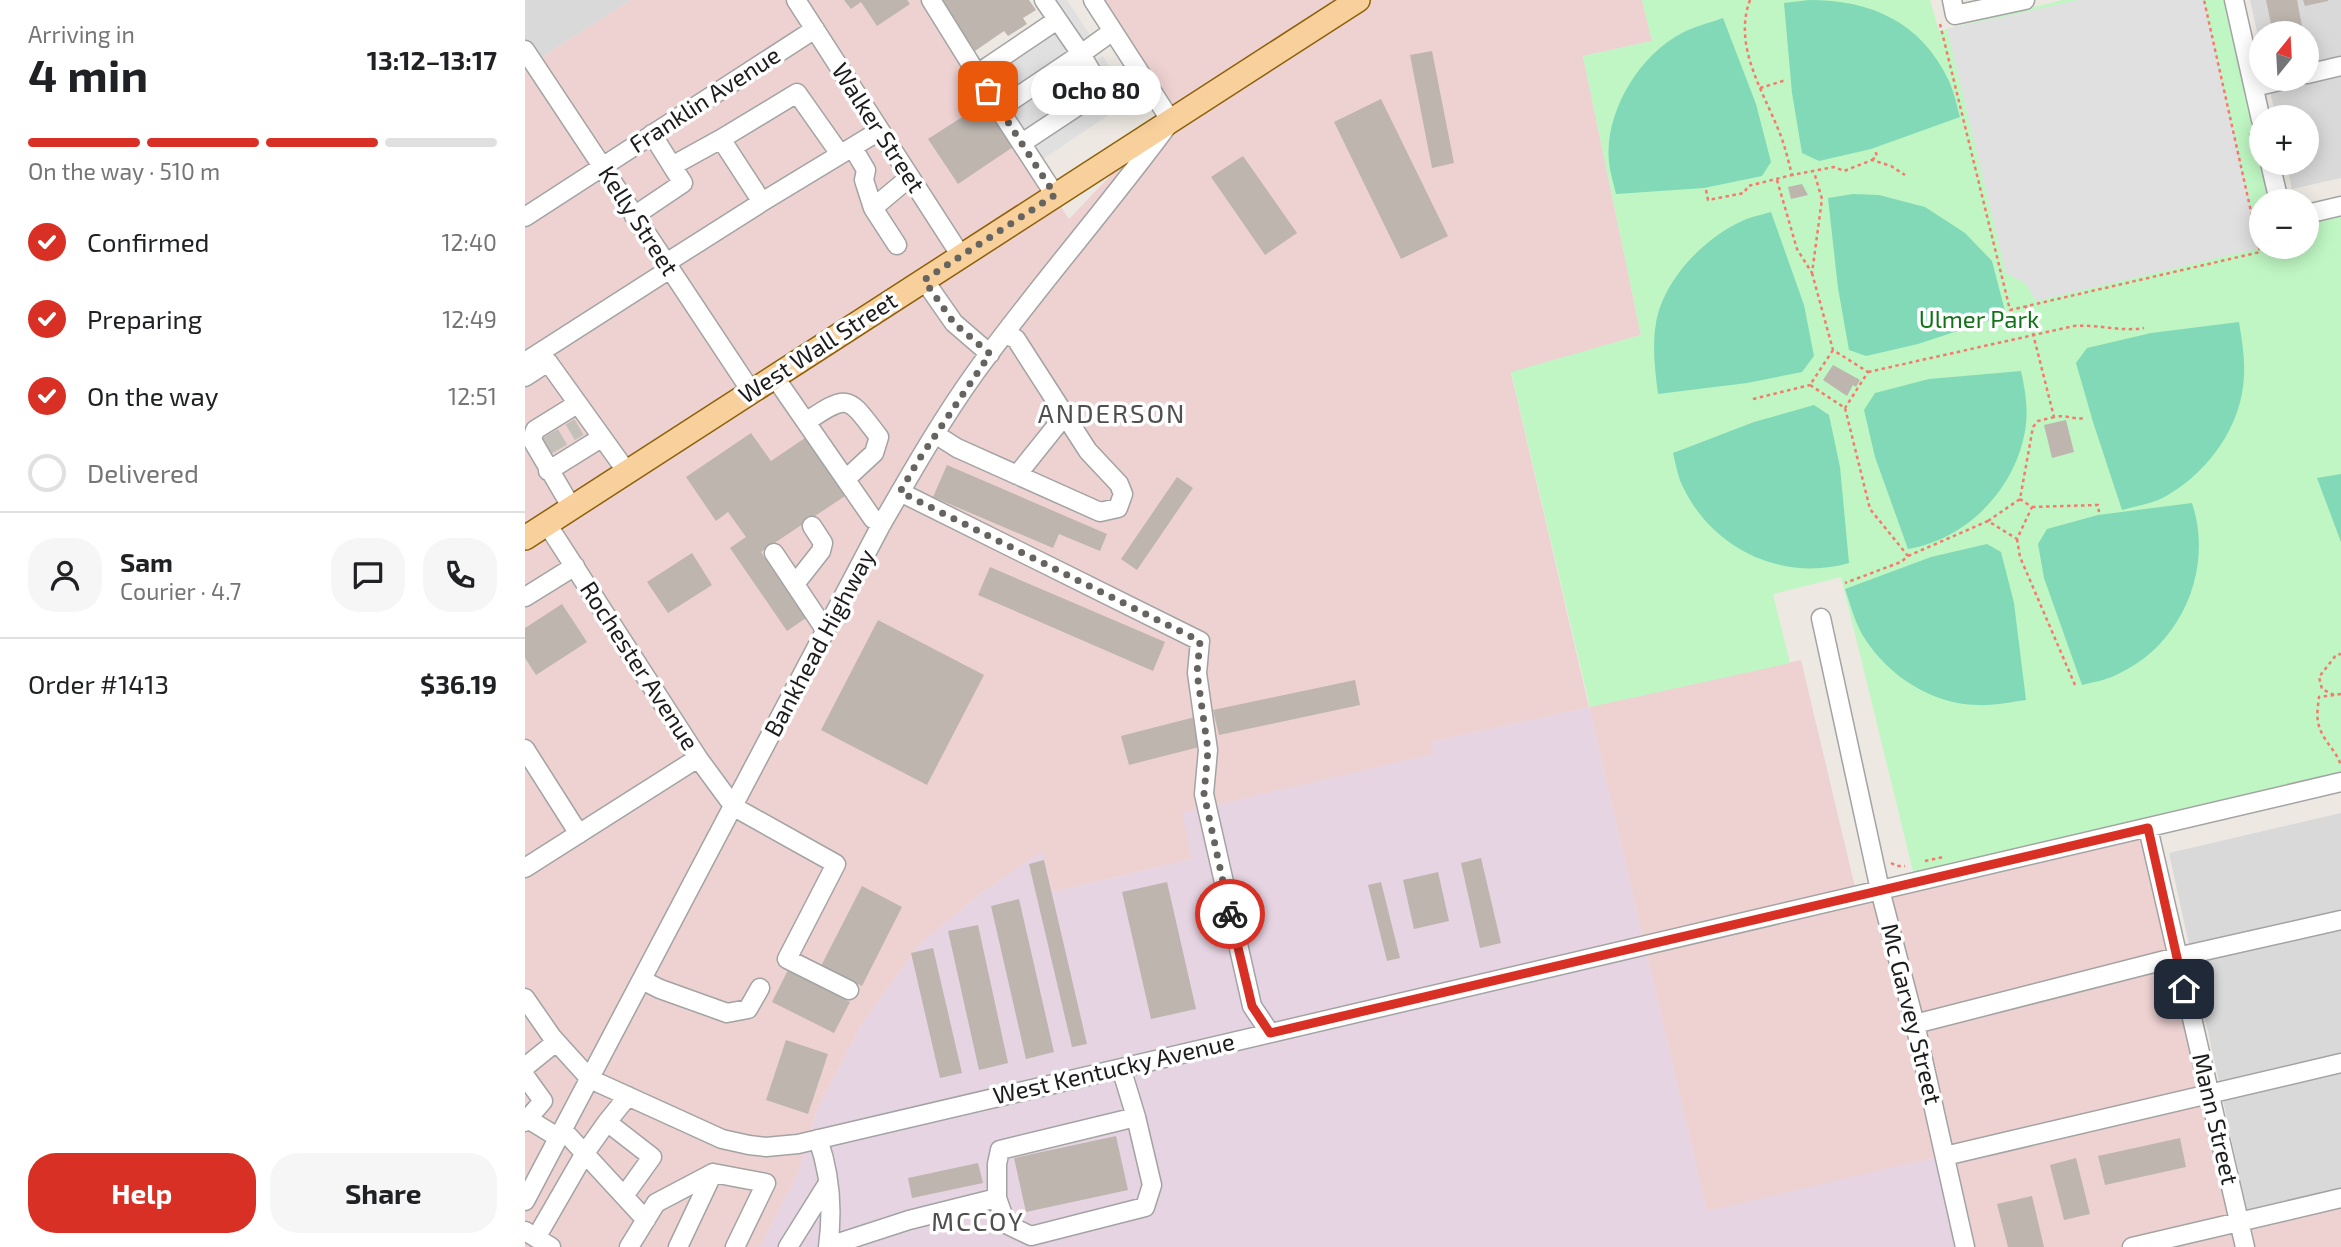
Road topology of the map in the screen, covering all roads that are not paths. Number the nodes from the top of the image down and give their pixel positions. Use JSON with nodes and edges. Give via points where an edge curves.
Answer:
{"nodes":[{"id":1,"x":796,"y":0,"type":"edge"},
{"id":2,"x":931,"y":0,"type":"edge"},
{"id":3,"x":1044,"y":0,"type":"edge"},
{"id":4,"x":1093,"y":0,"type":"edge"},
{"id":5,"x":2025,"y":0,"type":"edge"},
{"id":6,"x":2234,"y":0,"type":"edge"},
{"id":7,"x":1353,"y":1,"type":"edge"},
{"id":8,"x":1948,"y":9,"type":"edge"},
{"id":9,"x":1058,"y":20,"type":"junction"},
{"id":10,"x":815,"y":29,"type":"junction"},
{"id":11,"x":1113,"y":31,"type":"junction"},
{"id":12,"x":525,"y":50,"type":"edge"},
{"id":13,"x":1081,"y":54,"type":"junction"},
{"id":14,"x":2249,"y":65,"type":"edge"},
{"id":15,"x":2341,"y":66,"type":"edge"},
{"id":16,"x":2319,"y":71,"type":"edge"},
{"id":17,"x":977,"y":74,"type":"junction"},
{"id":18,"x":999,"y":109,"type":"junction"},
{"id":19,"x":1171,"y":121,"type":"junction"},
{"id":20,"x":879,"y":131,"type":"junction"},
{"id":21,"x":652,"y":134,"type":"junction"},
{"id":22,"x":721,"y":139,"type":"junction"},
{"id":23,"x":1021,"y":144,"type":"junction"},
{"id":24,"x":847,"y":151,"type":"junction"},
{"id":25,"x":672,"y":166,"type":"junction"},
{"id":26,"x":603,"y":167,"type":"junction"},
{"id":27,"x":910,"y":177,"type":"junction"},
{"id":28,"x":1055,"y":195,"type":"junction"},
{"id":29,"x":762,"y":202,"type":"junction"},
{"id":30,"x":2341,"y":206,"type":"edge"},
{"id":31,"x":873,"y":208,"type":"junction"},
{"id":32,"x":2319,"y":211,"type":"edge"},
{"id":33,"x":634,"y":216,"type":"junction"},
{"id":34,"x":525,"y":217,"type":"edge"},
{"id":35,"x":897,"y":245,"type":"dead end"},
{"id":36,"x":961,"y":256,"type":"junction"},
{"id":37,"x":668,"y":266,"type":"junction"},
{"id":38,"x":924,"y":280,"type":"junction"},
{"id":39,"x":1005,"y":334,"type":"junction"},
{"id":40,"x":990,"y":354,"type":"junction"},
{"id":41,"x":544,"y":357,"type":"junction"},
{"id":42,"x":525,"y":362,"type":"edge"},
{"id":43,"x":774,"y":376,"type":"junction"},
{"id":44,"x":525,"y":377,"type":"edge"},
{"id":45,"x":751,"y":391,"type":"junction"},
{"id":46,"x":577,"y":404,"type":"junction"},
{"id":47,"x":1065,"y":415,"type":"junction"},
{"id":48,"x":806,"y":422,"type":"junction"},
{"id":49,"x":935,"y":434,"type":"junction"},
{"id":50,"x":601,"y":438,"type":"junction"},
{"id":51,"x":537,"y":451,"type":"edge"},
{"id":52,"x":548,"y":471,"type":"junction"},
{"id":53,"x":627,"y":472,"type":"junction"},
{"id":54,"x":1017,"y":475,"type":"junction"},
{"id":55,"x":845,"y":479,"type":"junction"},
{"id":56,"x":900,"y":492,"type":"junction"},
{"id":57,"x":572,"y":508,"type":"junction"},
{"id":58,"x":547,"y":524,"type":"junction"},
{"id":59,"x":882,"y":524,"type":"junction"},
{"id":60,"x":812,"y":526,"type":"dead end"},
{"id":61,"x":525,"y":538,"type":"edge"},
{"id":62,"x":774,"y":553,"type":"dead end"},
{"id":63,"x":575,"y":566,"type":"junction"},
{"id":64,"x":795,"y":584,"type":"junction"},
{"id":65,"x":525,"y":597,"type":"edge"},
{"id":66,"x":1821,"y":618,"type":"dead end"},
{"id":67,"x":826,"y":631,"type":"junction"},
{"id":68,"x":525,"y":749,"type":"edge"},
{"id":69,"x":698,"y":758,"type":"junction"},
{"id":70,"x":2341,"y":782,"type":"edge"},
{"id":71,"x":734,"y":807,"type":"junction"},
{"id":72,"x":2148,"y":828,"type":"junction"},
{"id":73,"x":579,"y":834,"type":"junction"},
{"id":74,"x":525,"y":868,"type":"edge"},
{"id":75,"x":1880,"y":890,"type":"junction"},
{"id":76,"x":2341,"y":920,"type":"edge"},
{"id":77,"x":2177,"y":957,"type":"junction"},
{"id":78,"x":642,"y":981,"type":"junction"},
{"id":79,"x":760,"y":988,"type":"dead end"},
{"id":80,"x":849,"y":990,"type":"dead end"},
{"id":81,"x":525,"y":998,"type":"edge"},
{"id":82,"x":1915,"y":1024,"type":"junction"},
{"id":83,"x":1270,"y":1033,"type":"junction"},
{"id":84,"x":556,"y":1042,"type":"junction"},
{"id":85,"x":529,"y":1056,"type":"edge"},
{"id":86,"x":2341,"y":1063,"type":"edge"},
{"id":87,"x":1121,"y":1068,"type":"junction"},
{"id":88,"x":525,"y":1076,"type":"edge"},
{"id":89,"x":590,"y":1079,"type":"junction"},
{"id":90,"x":2209,"y":1094,"type":"junction"},
{"id":91,"x":628,"y":1096,"type":"junction"},
{"id":92,"x":1136,"y":1117,"type":"junction"},
{"id":93,"x":527,"y":1120,"type":"edge"},
{"id":94,"x":607,"y":1122,"type":"junction"},
{"id":95,"x":561,"y":1134,"type":"junction"},
{"id":96,"x":818,"y":1139,"type":"junction"},
{"id":97,"x":585,"y":1153,"type":"junction"},
{"id":98,"x":1945,"y":1156,"type":"junction"},
{"id":99,"x":713,"y":1172,"type":"junction"},
{"id":100,"x":828,"y":1182,"type":"junction"},
{"id":101,"x":624,"y":1196,"type":"junction"},
{"id":102,"x":997,"y":1198,"type":"junction"},
{"id":103,"x":2341,"y":1198,"type":"edge"},
{"id":104,"x":526,"y":1199,"type":"edge"},
{"id":105,"x":646,"y":1220,"type":"junction"},
{"id":106,"x":2239,"y":1221,"type":"junction"},
{"id":107,"x":537,"y":1239,"type":"edge"},
{"id":108,"x":629,"y":1247,"type":"edge"},
{"id":109,"x":678,"y":1247,"type":"edge"},
{"id":110,"x":735,"y":1247,"type":"edge"},
{"id":111,"x":788,"y":1247,"type":"edge"},
{"id":112,"x":829,"y":1247,"type":"edge"},
{"id":113,"x":1965,"y":1247,"type":"edge"},
{"id":114,"x":2132,"y":1247,"type":"edge"},
{"id":115,"x":2245,"y":1247,"type":"edge"}],
"edges":[{"from":1,"to":10,"type":"street","name":"Walker Street"},
{"from":2,"to":17,"type":"street"},
{"from":3,"to":9,"type":"street"},
{"from":4,"to":11,"type":"street"},
{"from":5,"to":8,"type":"street"},
{"from":6,"to":14,"type":"street"},
{"from":7,"to":19,"type":"main road","name":"West Wall Street"},
{"from":9,"to":13,"type":"street"},
{"from":9,"to":17,"type":"street"},
{"from":10,"to":20,"type":"street","name":"Walker Street"},
{"from":10,"to":21,"type":"street","name":"Franklin Avenue"},
{"from":11,"to":13,"type":"street"},
{"from":11,"to":19,"type":"street"},
{"from":12,"to":26,"type":"street","name":"Kelly Street"},
{"from":13,"to":18,"type":"street"},
{"from":13,"to":23,"type":"street","via":[[1102,90]]},
{"from":15,"to":16,"type":"street"},
{"from":17,"to":18,"type":"street"},
{"from":18,"to":23,"type":"street"},
{"from":19,"to":28,"type":"main road","name":"West Wall Street"},
{"from":19,"to":39,"type":"street","name":"Bankhead Highway"},
{"from":20,"to":24,"type":"street"},
{"from":20,"to":27,"type":"street","name":"Walker Street"},
{"from":21,"to":25,"type":"street"},
{"from":21,"to":26,"type":"street","name":"Franklin Avenue"},
{"from":22,"to":24,"type":"street","via":[[797,93]]},
{"from":22,"to":25,"type":"street"},
{"from":22,"to":29,"type":"street"},
{"from":23,"to":28,"type":"street"},
{"from":24,"to":29,"type":"street"},
{"from":24,"to":31,"type":"street","via":[[866,170],[864,180]]},
{"from":25,"to":33,"type":"street","via":[[683,183]]},
{"from":26,"to":33,"type":"street","name":"Kelly Street"},
{"from":26,"to":34,"type":"street","name":"Franklin Avenue"},
{"from":27,"to":31,"type":"street"},
{"from":27,"to":36,"type":"street","name":"Walker Street"},
{"from":28,"to":36,"type":"main road","name":"West Wall Street"},
{"from":29,"to":37,"type":"street"},
{"from":30,"to":32,"type":"street"},
{"from":31,"to":35,"type":"street"},
{"from":33,"to":37,"type":"street","name":"Kelly Street"},
{"from":36,"to":38,"type":"main road","name":"West Wall Street"},
{"from":37,"to":41,"type":"street"},
{"from":37,"to":45,"type":"street","name":"Kelly Street"},
{"from":38,"to":40,"type":"street","via":[[954,323]]},
{"from":38,"to":43,"type":"main road","name":"West Wall Street"},
{"from":39,"to":40,"type":"street","name":"Bankhead Highway"},
{"from":39,"to":47,"type":"street","via":[[1016,339]]},
{"from":40,"to":49,"type":"street","name":"Bankhead Highway"},
{"from":41,"to":42,"type":"street"},
{"from":41,"to":44,"type":"street"},
{"from":41,"to":46,"type":"street"},
{"from":43,"to":45,"type":"main road","name":"West Wall Street"},
{"from":43,"to":48,"type":"street"},
{"from":45,"to":53,"type":"main road","name":"West Wall Street"},
{"from":46,"to":50,"type":"street","via":[[584,424]]},
{"from":46,"to":51,"type":"street","via":[[535,430],[531,440]]},
{"from":47,"to":54,"type":"street"},
{"from":47,"to":54,"type":"street","via":[[1088,451],[1119,484],[1123,494],[1118,508],[1100,512]]},
{"from":48,"to":55,"type":"street"},
{"from":48,"to":55,"type":"street","via":[[843,402],[854,405],[879,437],[874,453]]},
{"from":49,"to":54,"type":"street"},
{"from":49,"to":56,"type":"street","name":"Bankhead Highway"},
{"from":50,"to":52,"type":"street"},
{"from":50,"to":53,"type":"street"},
{"from":51,"to":52,"type":"street"},
{"from":52,"to":57,"type":"street"},
{"from":53,"to":57,"type":"main road","name":"West Wall Street"},
{"from":55,"to":59,"type":"street","via":[[873,519]]},
{"from":56,"to":59,"type":"street","name":"Bankhead Highway"},
{"from":56,"to":83,"type":"street","via":[[1200,641],[1197,673],[1208,750],[1204,794],[1252,1006]]},
{"from":57,"to":58,"type":"main road","name":"West Wall Street"},
{"from":58,"to":61,"type":"main road","name":"West Wall Street"},
{"from":58,"to":63,"type":"street","name":"Rochester Avenue"},
{"from":59,"to":67,"type":"street","name":"Bankhead Highway"},
{"from":60,"to":64,"type":"street","via":[[823,543],[821,551]]},
{"from":62,"to":64,"type":"street"},
{"from":63,"to":65,"type":"street"},
{"from":63,"to":69,"type":"street","name":"Rochester Avenue"},
{"from":64,"to":67,"type":"street"},
{"from":66,"to":75,"type":"street","name":"Mc Garvey Street"},
{"from":67,"to":71,"type":"street","name":"Bankhead Highway"},
{"from":68,"to":73,"type":"street"},
{"from":69,"to":71,"type":"street","name":"Rochester Avenue"},
{"from":69,"to":73,"type":"street"},
{"from":70,"to":72,"type":"street","name":"West Kentucky Avenue"},
{"from":71,"to":78,"type":"street","name":"Bankhead Highway"},
{"from":71,"to":80,"type":"street","via":[[836,864],[787,959]]},
{"from":72,"to":75,"type":"street","name":"West Kentucky Avenue"},
{"from":72,"to":77,"type":"street","name":"Mann Street"},
{"from":73,"to":74,"type":"street"},
{"from":75,"to":82,"type":"street","name":"Mc Garvey Street"},
{"from":75,"to":83,"type":"street","name":"West Kentucky Avenue"},
{"from":76,"to":77,"type":"street"},
{"from":77,"to":82,"type":"street"},
{"from":77,"to":90,"type":"street","name":"Mann Street"},
{"from":78,"to":79,"type":"street","via":[[727,1013],[748,1009]]},
{"from":78,"to":89,"type":"street","name":"Bankhead Highway"},
{"from":81,"to":84,"type":"street"},
{"from":82,"to":98,"type":"street","name":"Mc Garvey Street"},
{"from":83,"to":87,"type":"street","name":"West Kentucky Avenue"},
{"from":84,"to":85,"type":"street"},
{"from":84,"to":89,"type":"street"},
{"from":86,"to":90,"type":"street"},
{"from":87,"to":92,"type":"street"},
{"from":87,"to":96,"type":"street","name":"West Kentucky Avenue"},
{"from":88,"to":93,"type":"street","via":[[543,1101]]},
{"from":89,"to":91,"type":"street","name":"West Kentucky Avenue"},
{"from":89,"to":95,"type":"street","name":"Bankhead Highway"},
{"from":90,"to":98,"type":"street"},
{"from":90,"to":106,"type":"street","name":"Mann Street"},
{"from":91,"to":94,"type":"street"},
{"from":91,"to":96,"type":"street","name":"West Kentucky Avenue","via":[[737,1143],[766,1147]]},
{"from":92,"to":102,"type":"street","via":[[1000,1150]]},
{"from":92,"to":102,"type":"street","via":[[1152,1185],[1145,1207],[1031,1237],[1006,1224]]},
{"from":93,"to":95,"type":"street"},
{"from":94,"to":97,"type":"street"},
{"from":94,"to":101,"type":"street","via":[[652,1157]]},
{"from":95,"to":97,"type":"street"},
{"from":95,"to":104,"type":"street","name":"Bankhead Highway"},
{"from":96,"to":100,"type":"street"},
{"from":97,"to":101,"type":"street"},
{"from":97,"to":107,"type":"street"},
{"from":98,"to":113,"type":"street","name":"Mc Garvey Street"},
{"from":99,"to":105,"type":"street","via":[[656,1203]]},
{"from":99,"to":109,"type":"street"},
{"from":99,"to":110,"type":"street","via":[[765,1183]]},
{"from":100,"to":111,"type":"street"},
{"from":100,"to":112,"type":"street"},
{"from":101,"to":105,"type":"street"},
{"from":102,"to":112,"type":"street","via":[[909,1220]]},
{"from":103,"to":106,"type":"street"},
{"from":105,"to":108,"type":"street"},
{"from":106,"to":114,"type":"street"},
{"from":106,"to":115,"type":"street","name":"Mann Street"}]}
